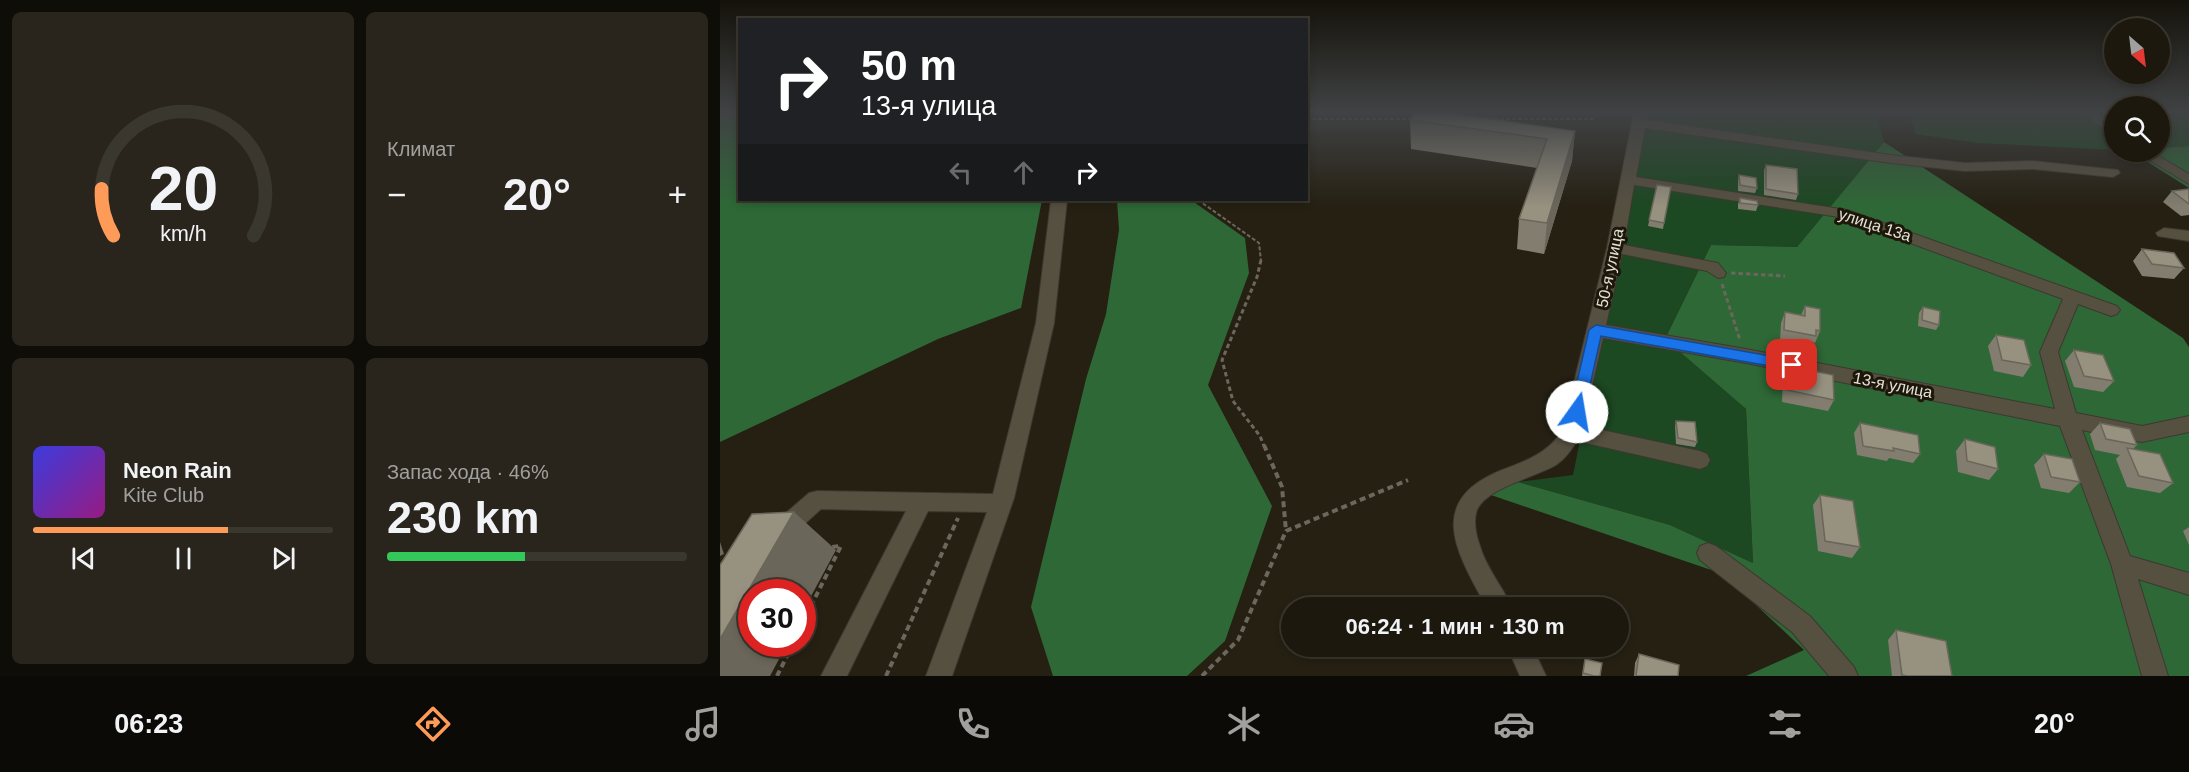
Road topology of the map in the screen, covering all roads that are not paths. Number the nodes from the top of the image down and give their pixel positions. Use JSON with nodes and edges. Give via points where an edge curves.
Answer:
{"nodes":[{"id":1,"x":1635,"y":144,"type":"edge"},
{"id":2,"x":1802,"y":144,"type":"edge"},
{"id":3,"x":2160,"y":162,"type":"edge"},
{"id":4,"x":2113,"y":173,"type":"dead end"},
{"id":5,"x":2188,"y":178,"type":"edge"},
{"id":6,"x":1628,"y":180,"type":"junction"},
{"id":7,"x":1059,"y":201,"type":"edge"},
{"id":8,"x":2164,"y":233,"type":"dead end"},
{"id":9,"x":2189,"y":236,"type":"edge"},
{"id":10,"x":1615,"y":248,"type":"junction"},
{"id":11,"x":1718,"y":273,"type":"road end"},
{"id":12,"x":2073,"y":296,"type":"junction"},
{"id":13,"x":2111,"y":310,"type":"dead end"},
{"id":14,"x":1596,"y":330,"type":"junction"},
{"id":15,"x":2068,"y":420,"type":"junction"},
{"id":16,"x":2189,"y":424,"type":"edge"},
{"id":17,"x":1572,"y":432,"type":"junction"},
{"id":18,"x":1700,"y":460,"type":"dead end"},
{"id":19,"x":922,"y":502,"type":"junction"},
{"id":20,"x":1000,"y":503,"type":"junction"},
{"id":21,"x":767,"y":543,"type":"edge"},
{"id":22,"x":1708,"y":553,"type":"dead end"},
{"id":23,"x":2122,"y":564,"type":"junction"},
{"id":24,"x":2189,"y":584,"type":"edge"},
{"id":25,"x":1494,"y":597,"type":"edge"},
{"id":26,"x":1524,"y":657,"type":"edge"},
{"id":27,"x":834,"y":676,"type":"edge"},
{"id":28,"x":939,"y":676,"type":"edge"},
{"id":29,"x":1533,"y":676,"type":"edge"},
{"id":30,"x":1845,"y":676,"type":"edge"},
{"id":31,"x":2155,"y":676,"type":"edge"}],
"edges":[{"from":1,"to":6,"type":"street","name":"50-я улица"},
{"from":2,"to":4,"type":"street","via":[[1965,166],[2033,165]]},
{"from":3,"to":5,"type":"street"},
{"from":6,"to":10,"type":"street","name":"50-я улица"},
{"from":6,"to":12,"type":"street","name":"улица 13а","via":[[1842,213]]},
{"from":7,"to":20,"type":"street","via":[[1045,323]]},
{"from":8,"to":9,"type":"street"},
{"from":10,"to":11,"type":"street","via":[[1712,267]]},
{"from":10,"to":14,"type":"street","name":"50-я улица"},
{"from":12,"to":13,"type":"street","name":"улица 13а"},
{"from":12,"to":15,"type":"street","via":[[2049,352]]},
{"from":14,"to":15,"type":"street","name":"13-я улица"},
{"from":14,"to":17,"type":"street","name":"50-я улица"},
{"from":15,"to":16,"type":"street","name":"13-я улица","via":[[2142,434]]},
{"from":15,"to":23,"type":"street"},
{"from":17,"to":18,"type":"street"},
{"from":17,"to":25,"type":"street","name":"50-я улица","via":[[1563,448],[1546,460],[1483,487],[1468,505],[1463,518],[1467,545]]},
{"from":19,"to":20,"type":"street"},
{"from":19,"to":21,"type":"street","via":[[817,500]]},
{"from":19,"to":27,"type":"street"},
{"from":20,"to":28,"type":"street"},
{"from":22,"to":30,"type":"street","via":[[1801,624]]},
{"from":23,"to":24,"type":"street"},
{"from":23,"to":31,"type":"street"},
{"from":26,"to":29,"type":"street"}]}
